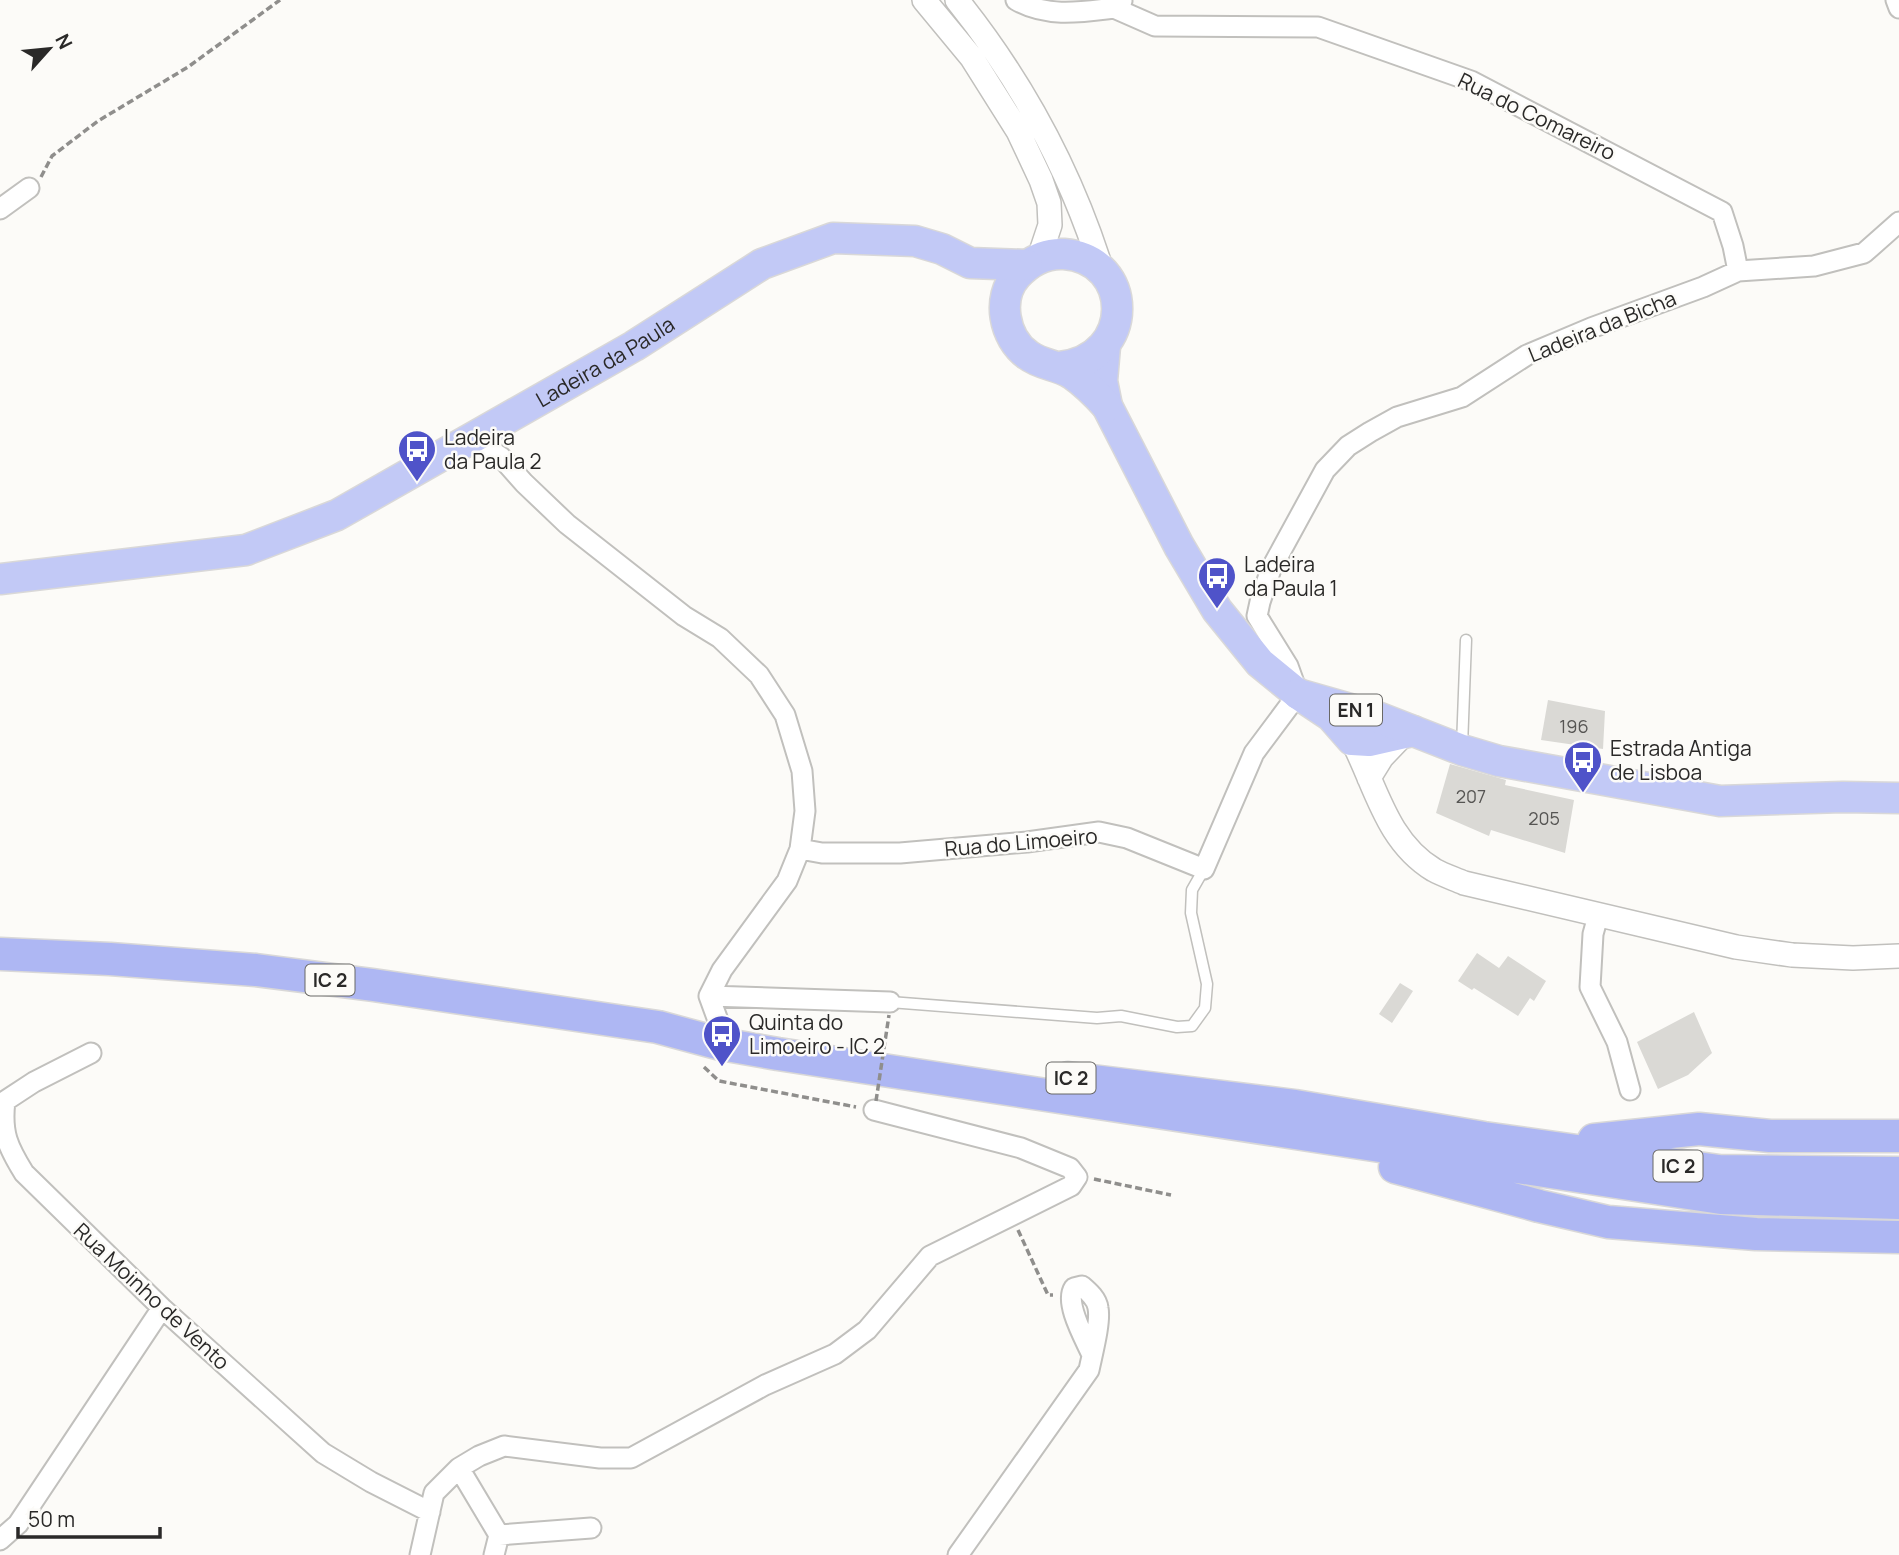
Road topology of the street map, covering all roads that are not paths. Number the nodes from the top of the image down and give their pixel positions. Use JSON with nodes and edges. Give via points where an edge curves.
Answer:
{"nodes":[{"id":1,"x":924,"y":0,"type":"edge"},
{"id":2,"x":957,"y":0,"type":"edge"},
{"id":3,"x":1016,"y":0,"type":"edge"},
{"id":4,"x":1896,"y":0,"type":"edge"},
{"id":5,"x":1118,"y":4,"type":"edge"},
{"id":6,"x":1899,"y":8,"type":"edge"},
{"id":7,"x":29,"y":188,"type":"road end"},
{"id":8,"x":0,"y":209,"type":"edge"},
{"id":9,"x":1899,"y":222,"type":"edge"},
{"id":10,"x":1033,"y":262,"type":"junction"},
{"id":11,"x":970,"y":263,"type":"junction"},
{"id":12,"x":1102,"y":271,"type":"junction"},
{"id":13,"x":1738,"y":271,"type":"junction"},
{"id":14,"x":1005,"y":314,"type":"junction"},
{"id":15,"x":1105,"y":346,"type":"junction"},
{"id":16,"x":1060,"y":366,"type":"junction"},
{"id":17,"x":1107,"y":406,"type":"junction"},
{"id":18,"x":471,"y":438,"type":"junction"},
{"id":19,"x":0,"y":579,"type":"edge"},
{"id":20,"x":1466,"y":640,"type":"dead end"},
{"id":21,"x":1298,"y":694,"type":"junction"},
{"id":22,"x":1375,"y":716,"type":"junction"},
{"id":23,"x":1408,"y":733,"type":"junction"},
{"id":24,"x":1352,"y":740,"type":"junction"},
{"id":25,"x":1462,"y":750,"type":"junction"},
{"id":26,"x":1369,"y":778,"type":"junction"},
{"id":27,"x":1899,"y":798,"type":"edge"},
{"id":28,"x":800,"y":849,"type":"junction"},
{"id":29,"x":1204,"y":869,"type":"junction"},
{"id":30,"x":1598,"y":916,"type":"junction"},
{"id":31,"x":0,"y":954,"type":"edge"},
{"id":32,"x":1899,"y":956,"type":"edge"},
{"id":33,"x":709,"y":996,"type":"junction"},
{"id":34,"x":889,"y":1008,"type":"joint"},
{"id":35,"x":720,"y":1026,"type":"junction"},
{"id":36,"x":657,"y":1027,"type":"junction"},
{"id":37,"x":91,"y":1053,"type":"dead end"},
{"id":38,"x":1630,"y":1090,"type":"dead end"},
{"id":39,"x":875,"y":1105,"type":"road end"},
{"id":40,"x":1899,"y":1136,"type":"edge"},
{"id":41,"x":1484,"y":1138,"type":"junction"},
{"id":42,"x":1322,"y":1139,"type":"junction"},
{"id":43,"x":1886,"y":1188,"type":"edge"},
{"id":44,"x":1899,"y":1237,"type":"edge"},
{"id":45,"x":1070,"y":1294,"type":"dead end"},
{"id":46,"x":162,"y":1308,"type":"junction"},
{"id":47,"x":459,"y":1468,"type":"junction"},
{"id":48,"x":430,"y":1512,"type":"junction"},
{"id":49,"x":591,"y":1528,"type":"dead end"},
{"id":50,"x":499,"y":1535,"type":"junction"},
{"id":51,"x":0,"y":1540,"type":"edge"},
{"id":52,"x":420,"y":1555,"type":"edge"},
{"id":53,"x":494,"y":1555,"type":"edge"},
{"id":54,"x":958,"y":1555,"type":"edge"}],
"edges":[{"from":1,"to":10,"type":"street","via":[[972,58],[1018,131],[1041,180],[1050,225]]},
{"from":2,"to":12,"type":"street","via":[[992,43],[1040,121],[1081,207]]},
{"from":3,"to":5,"type":"street","via":[[1027,7],[1068,13]]},
{"from":4,"to":6,"type":"street"},
{"from":5,"to":13,"type":"street","name":"Rua do Comareiro","via":[[1156,26],[1318,27],[1471,81],[1722,212]]},
{"from":7,"to":8,"type":"street"},
{"from":9,"to":13,"type":"street","via":[[1864,253],[1814,266]]},
{"from":10,"to":11,"type":"main road"},
{"from":10,"to":12,"type":"main road","via":[[1056,254],[1073,255]]},
{"from":10,"to":14,"type":"main road","via":[[1014,279]]},
{"from":11,"to":14,"type":"main road","via":[[987,279]]},
{"from":11,"to":18,"type":"main road","name":"Ladeira da Paula","via":[[915,241],[833,238],[762,264],[634,346]]},
{"from":12,"to":15,"type":"main road","via":[[1117,300],[1117,317]]},
{"from":13,"to":21,"type":"street","name":"Ladeira da Bicha","via":[[1527,355],[1462,397],[1397,417],[1348,446],[1325,470],[1271,569],[1260,602],[1257,617],[1288,666]]},
{"from":14,"to":16,"type":"main road","via":[[1009,330],[1029,356]]},
{"from":15,"to":16,"type":"main road","via":[[1085,361]]},
{"from":15,"to":17,"type":"main road","number":"EN 1","via":[[1102,381]]},
{"from":16,"to":17,"type":"main road","number":"EN 1"},
{"from":17,"to":21,"type":"main road","number":"EN 1","via":[[1217,610],[1260,663]]},
{"from":18,"to":19,"type":"main road","name":"Ladeira da Paula","via":[[337,515],[246,550]]},
{"from":18,"to":28,"type":"street","via":[[502,457],[567,524],[684,616],[720,638],[759,676],[785,715],[802,771],[805,811]]},
{"from":20,"to":25,"type":"lane"},
{"from":21,"to":22,"type":"main road","number":"EN 1"},
{"from":21,"to":24,"type":"main road","number":"EN 1","via":[[1331,716]]},
{"from":21,"to":29,"type":"street","via":[[1254,753]]},
{"from":22,"to":23,"type":"main road","number":"EN 1"},
{"from":22,"to":24,"type":"street","via":[[1357,729]]},
{"from":23,"to":24,"type":"main road","number":"EN 1"},
{"from":23,"to":25,"type":"main road","number":"EN 1"},
{"from":23,"to":26,"type":"street","via":[[1382,757]]},
{"from":24,"to":26,"type":"street"},
{"from":25,"to":27,"type":"main road","number":"EN 1","via":[[1499,761],[1720,801]]},
{"from":26,"to":30,"type":"street","via":[[1383,814],[1406,848],[1434,870],[1464,883]]},
{"from":28,"to":29,"type":"street","name":"Rua do Limoeiro","via":[[900,853],[1099,832],[1127,838]]},
{"from":28,"to":33,"type":"street","via":[[787,881],[722,970]]},
{"from":29,"to":34,"type":"lane","via":[[1192,890],[1191,913],[1207,984],[1205,1008],[1192,1026],[1121,1016]]},
{"from":30,"to":32,"type":"street","via":[[1792,955]]},
{"from":30,"to":38,"type":"street","via":[[1590,987],[1617,1042]]},
{"from":31,"to":36,"type":"highway","number":"IC 2","via":[[256,970]]},
{"from":33,"to":34,"type":"street"},
{"from":33,"to":35,"type":"street"},
{"from":35,"to":36,"type":"highway","number":"IC 2"},
{"from":35,"to":41,"type":"highway","number":"IC 2","via":[[1032,1074],[1295,1106]]},
{"from":36,"to":42,"type":"highway","number":"IC 2","via":[[732,1046]]},
{"from":37,"to":46,"type":"street","name":"Rua Moinho de Vento","via":[[5,1101],[2,1122],[8,1147],[24,1173]]},
{"from":39,"to":47,"type":"street","via":[[1021,1147],[1070,1168],[1077,1177],[1071,1186],[930,1256],[867,1330],[835,1354],[765,1385],[631,1458],[504,1446]]},
{"from":40,"to":41,"type":"highway","via":[[1770,1136],[1699,1129],[1609,1139]]},
{"from":41,"to":43,"type":"highway","number":"IC 2","via":[[1719,1171]]},
{"from":42,"to":43,"type":"highway","number":"IC 2","via":[[1721,1198]]},
{"from":42,"to":44,"type":"highway","via":[[1394,1166],[1608,1222],[1756,1234]]},
{"from":45,"to":54,"type":"street","via":[[1082,1286],[1098,1308],[1089,1370]]},
{"from":46,"to":48,"type":"street","name":"Rua Moinho de Vento","via":[[323,1453]]},
{"from":46,"to":51,"type":"street","via":[[18,1524]]},
{"from":47,"to":48,"type":"street","via":[[434,1493]]},
{"from":47,"to":50,"type":"street"},
{"from":48,"to":52,"type":"street"},
{"from":49,"to":50,"type":"street"},
{"from":50,"to":53,"type":"street"}]}
